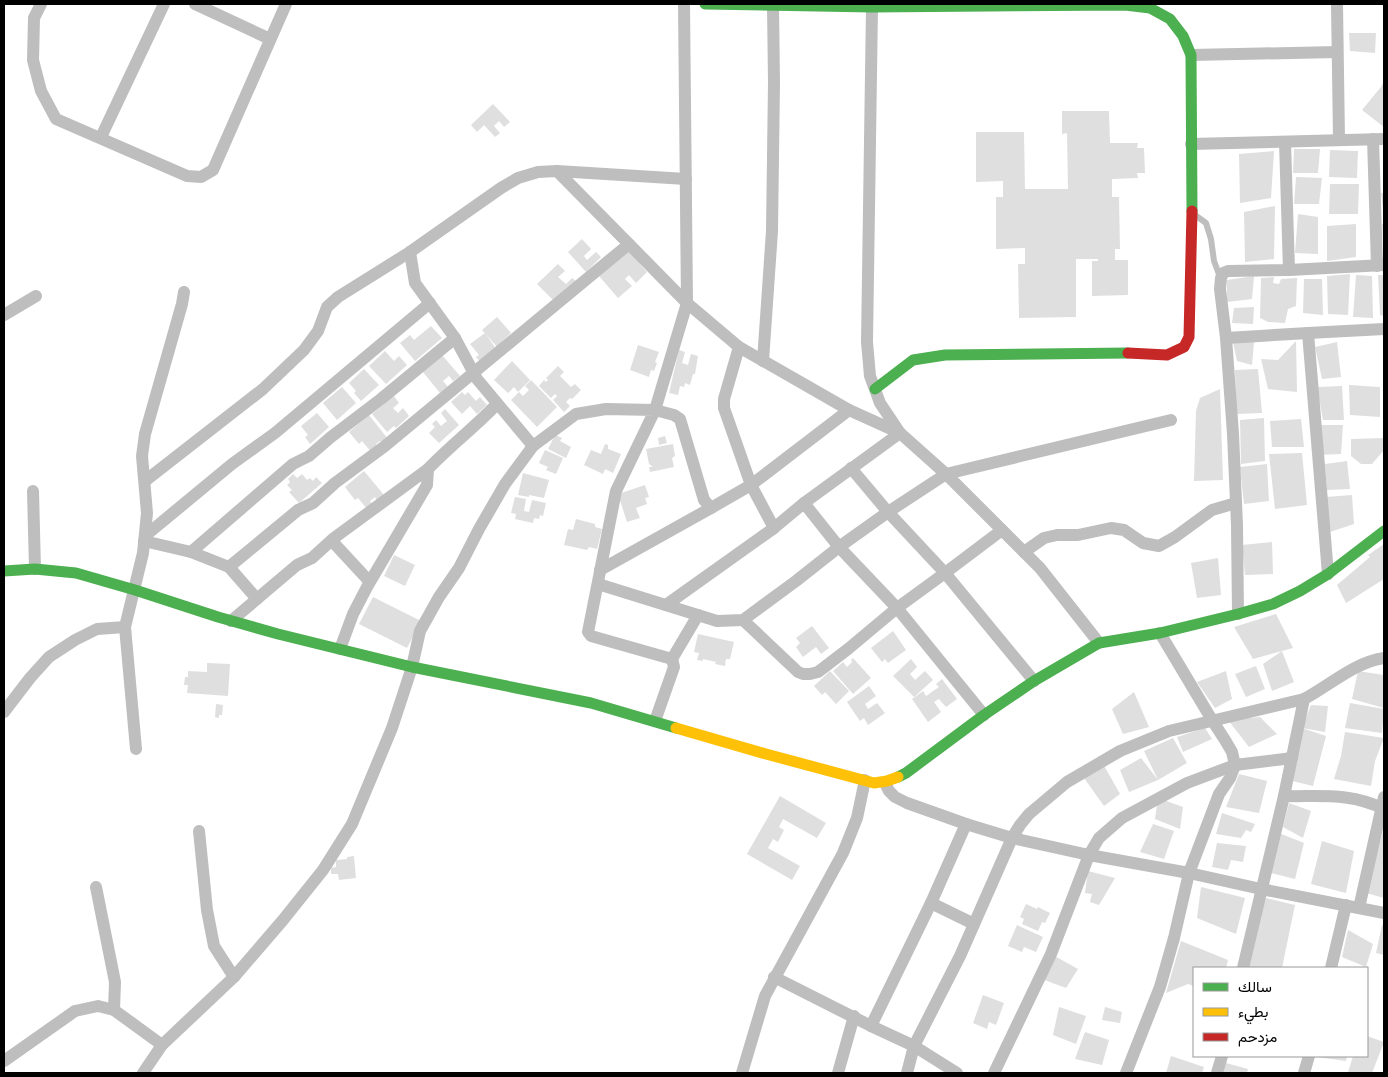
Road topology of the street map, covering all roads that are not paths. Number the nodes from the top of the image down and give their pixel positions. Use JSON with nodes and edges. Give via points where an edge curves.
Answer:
{"nodes":[{"id":1,"x":41,"y":4,"type":"edge"},
{"id":2,"x":164,"y":4,"type":"edge"},
{"id":3,"x":195,"y":4,"type":"edge"},
{"id":4,"x":286,"y":4,"type":"edge"},
{"id":5,"x":684,"y":4,"type":"edge"},
{"id":6,"x":704,"y":4,"type":"edge"},
{"id":7,"x":1126,"y":4,"type":"edge"},
{"id":8,"x":1337,"y":4,"type":"edge"},
{"id":9,"x":773,"y":6,"type":"junction"},
{"id":10,"x":872,"y":7,"type":"junction"},
{"id":11,"x":270,"y":40,"type":"junction"},
{"id":12,"x":1337,"y":52,"type":"junction"},
{"id":13,"x":1191,"y":55,"type":"junction"},
{"id":14,"x":101,"y":138,"type":"junction"},
{"id":15,"x":1379,"y":139,"type":"edge"},
{"id":16,"x":1339,"y":140,"type":"junction"},
{"id":17,"x":1285,"y":142,"type":"junction"},
{"id":18,"x":1191,"y":144,"type":"junction"},
{"id":19,"x":557,"y":171,"type":"junction"},
{"id":20,"x":686,"y":179,"type":"junction"},
{"id":21,"x":1379,"y":183,"type":"edge"},
{"id":22,"x":1192,"y":212,"type":"junction"},
{"id":23,"x":629,"y":244,"type":"junction"},
{"id":24,"x":410,"y":252,"type":"junction"},
{"id":25,"x":1381,"y":266,"type":"edge"},
{"id":26,"x":1288,"y":270,"type":"junction"},
{"id":27,"x":1221,"y":278,"type":"junction"},
{"id":28,"x":184,"y":292,"type":"dead end"},
{"id":29,"x":36,"y":296,"type":"dead end"},
{"id":30,"x":430,"y":303,"type":"junction"},
{"id":31,"x":687,"y":303,"type":"junction"},
{"id":32,"x":4,"y":314,"type":"edge"},
{"id":33,"x":1384,"y":329,"type":"edge"},
{"id":34,"x":1308,"y":333,"type":"junction"},
{"id":35,"x":455,"y":338,"type":"junction"},
{"id":36,"x":1226,"y":338,"type":"junction"},
{"id":37,"x":739,"y":347,"type":"junction"},
{"id":38,"x":763,"y":361,"type":"junction"},
{"id":39,"x":474,"y":373,"type":"junction"},
{"id":40,"x":875,"y":389,"type":"junction"},
{"id":41,"x":497,"y":404,"type":"junction"},
{"id":42,"x":655,"y":410,"type":"junction"},
{"id":43,"x":849,"y":410,"type":"junction"},
{"id":44,"x":1171,"y":420,"type":"dead end"},
{"id":45,"x":900,"y":433,"type":"junction"},
{"id":46,"x":533,"y":446,"type":"junction"},
{"id":47,"x":851,"y":468,"type":"junction"},
{"id":48,"x":428,"y":470,"type":"junction"},
{"id":49,"x":946,"y":474,"type":"junction"},
{"id":50,"x":145,"y":481,"type":"junction"},
{"id":51,"x":751,"y":485,"type":"junction"},
{"id":52,"x":33,"y":492,"type":"dead end"},
{"id":53,"x":804,"y":503,"type":"junction"},
{"id":54,"x":1236,"y":503,"type":"junction"},
{"id":55,"x":711,"y":508,"type":"junction"},
{"id":56,"x":888,"y":512,"type":"junction"},
{"id":57,"x":774,"y":528,"type":"junction"},
{"id":58,"x":1002,"y":530,"type":"junction"},
{"id":59,"x":1384,"y":531,"type":"edge"},
{"id":60,"x":144,"y":539,"type":"junction"},
{"id":61,"x":332,"y":541,"type":"junction"},
{"id":62,"x":839,"y":547,"type":"junction"},
{"id":63,"x":191,"y":552,"type":"junction"},
{"id":64,"x":1024,"y":552,"type":"junction"},
{"id":65,"x":229,"y":567,"type":"junction"},
{"id":66,"x":35,"y":569,"type":"junction"},
{"id":67,"x":600,"y":570,"type":"junction"},
{"id":68,"x":4,"y":571,"type":"edge"},
{"id":69,"x":945,"y":573,"type":"junction"},
{"id":70,"x":1328,"y":574,"type":"junction"},
{"id":71,"x":370,"y":581,"type":"junction"},
{"id":72,"x":598,"y":584,"type":"junction"},
{"id":73,"x":135,"y":590,"type":"junction"},
{"id":74,"x":258,"y":599,"type":"junction"},
{"id":75,"x":666,"y":605,"type":"junction"},
{"id":76,"x":897,"y":608,"type":"junction"},
{"id":77,"x":1238,"y":614,"type":"junction"},
{"id":78,"x":698,"y":615,"type":"junction"},
{"id":79,"x":743,"y":620,"type":"junction"},
{"id":80,"x":231,"y":621,"type":"junction"},
{"id":81,"x":126,"y":627,"type":"junction"},
{"id":82,"x":1160,"y":633,"type":"junction"},
{"id":83,"x":1099,"y":643,"type":"junction"},
{"id":84,"x":340,"y":650,"type":"junction"},
{"id":85,"x":1384,"y":658,"type":"edge"},
{"id":86,"x":672,"y":659,"type":"junction"},
{"id":87,"x":412,"y":667,"type":"junction"},
{"id":88,"x":1034,"y":681,"type":"junction"},
{"id":89,"x":1304,"y":699,"type":"junction"},
{"id":90,"x":4,"y":712,"type":"edge"},
{"id":91,"x":984,"y":715,"type":"junction"},
{"id":92,"x":1212,"y":720,"type":"junction"},
{"id":93,"x":655,"y":721,"type":"junction"},
{"id":94,"x":136,"y":749,"type":"dead end"},
{"id":95,"x":1292,"y":758,"type":"junction"},
{"id":96,"x":1235,"y":765,"type":"junction"},
{"id":97,"x":865,"y":780,"type":"junction"},
{"id":98,"x":885,"y":783,"type":"junction"},
{"id":99,"x":1284,"y":796,"type":"junction"},
{"id":100,"x":1384,"y":805,"type":"edge"},
{"id":101,"x":966,"y":824,"type":"junction"},
{"id":102,"x":199,"y":831,"type":"dead end"},
{"id":103,"x":1012,"y":838,"type":"junction"},
{"id":104,"x":1089,"y":855,"type":"junction"},
{"id":105,"x":1189,"y":873,"type":"junction"},
{"id":106,"x":96,"y":887,"type":"dead end"},
{"id":107,"x":1261,"y":889,"type":"junction"},
{"id":108,"x":931,"y":903,"type":"junction"},
{"id":109,"x":1352,"y":907,"type":"junction"},
{"id":110,"x":1384,"y":913,"type":"edge"},
{"id":111,"x":974,"y":924,"type":"junction"},
{"id":112,"x":1243,"y":967,"type":"edge"},
{"id":113,"x":1331,"y":967,"type":"edge"},
{"id":114,"x":234,"y":977,"type":"junction"},
{"id":115,"x":774,"y":977,"type":"junction"},
{"id":116,"x":114,"y":1010,"type":"junction"},
{"id":117,"x":854,"y":1016,"type":"junction"},
{"id":118,"x":871,"y":1026,"type":"junction"},
{"id":119,"x":162,"y":1045,"type":"junction"},
{"id":120,"x":914,"y":1046,"type":"junction"},
{"id":121,"x":1222,"y":1057,"type":"edge"},
{"id":122,"x":1309,"y":1057,"type":"edge"},
{"id":123,"x":4,"y":1061,"type":"edge"},
{"id":124,"x":143,"y":1073,"type":"edge"},
{"id":125,"x":742,"y":1073,"type":"edge"},
{"id":126,"x":838,"y":1073,"type":"edge"},
{"id":127,"x":907,"y":1073,"type":"edge"},
{"id":128,"x":957,"y":1073,"type":"edge"},
{"id":129,"x":994,"y":1073,"type":"edge"},
{"id":130,"x":1126,"y":1073,"type":"edge"},
{"id":131,"x":1217,"y":1073,"type":"edge"},
{"id":132,"x":1304,"y":1073,"type":"edge"}],
"edges":[{"from":1,"to":14,"type":"street","via":[[34,18],[34,60],[41,92],[56,118]]},
{"from":2,"to":14,"type":"street"},
{"from":3,"to":11,"type":"street"},
{"from":4,"to":11,"type":"street"},
{"from":5,"to":20,"type":"street"},
{"from":6,"to":9,"type":"street"},
{"from":7,"to":10,"type":"street"},
{"from":7,"to":13,"type":"street","via":[[1150,8],[1170,19],[1183,36]]},
{"from":8,"to":12,"type":"street"},
{"from":9,"to":10,"type":"street"},
{"from":9,"to":38,"type":"street","via":[[772,231]]},
{"from":10,"to":40,"type":"street","via":[[867,342],[870,376]]},
{"from":11,"to":14,"type":"street","via":[[213,170],[201,177],[187,176]]},
{"from":12,"to":13,"type":"street"},
{"from":12,"to":16,"type":"street"},
{"from":13,"to":18,"type":"street"},
{"from":15,"to":16,"type":"street"},
{"from":15,"to":21,"type":"street"},
{"from":16,"to":17,"type":"street"},
{"from":17,"to":18,"type":"street"},
{"from":17,"to":26,"type":"street"},
{"from":18,"to":22,"type":"street"},
{"from":19,"to":20,"type":"street"},
{"from":19,"to":23,"type":"street"},
{"from":19,"to":24,"type":"street","via":[[518,178]]},
{"from":20,"to":31,"type":"street"},
{"from":21,"to":25,"type":"street"},
{"from":22,"to":27,"type":"lane","via":[[1206,224]]},
{"from":22,"to":40,"type":"street","via":[[1189,337],[1184,347],[1167,355],[945,355],[913,360]]},
{"from":23,"to":31,"type":"street"},
{"from":23,"to":39,"type":"street"},
{"from":24,"to":30,"type":"street","via":[[416,283]]},
{"from":24,"to":50,"type":"street","via":[[338,297],[327,307],[318,331],[304,350],[263,389]]},
{"from":25,"to":26,"type":"street"},
{"from":26,"to":27,"type":"street","via":[[1228,271]]},
{"from":27,"to":36,"type":"street"},
{"from":28,"to":50,"type":"street","via":[[145,434],[142,456]]},
{"from":29,"to":32,"type":"street"},
{"from":30,"to":35,"type":"street"},
{"from":30,"to":60,"type":"street"},
{"from":31,"to":37,"type":"street"},
{"from":31,"to":42,"type":"street"},
{"from":33,"to":34,"type":"street"},
{"from":34,"to":36,"type":"street"},
{"from":34,"to":70,"type":"street"},
{"from":35,"to":39,"type":"street"},
{"from":35,"to":63,"type":"street","via":[[309,456],[293,464]]},
{"from":36,"to":54,"type":"street"},
{"from":37,"to":38,"type":"street"},
{"from":37,"to":51,"type":"street","via":[[724,408]]},
{"from":38,"to":43,"type":"street"},
{"from":39,"to":41,"type":"street"},
{"from":39,"to":65,"type":"street"},
{"from":40,"to":45,"type":"street","via":[[880,403]]},
{"from":41,"to":46,"type":"street"},
{"from":41,"to":48,"type":"street"},
{"from":42,"to":46,"type":"street","via":[[576,414]]},
{"from":42,"to":55,"type":"street","via":[[674,414],[680,419],[704,500]]},
{"from":42,"to":67,"type":"street","via":[[616,491]]},
{"from":43,"to":45,"type":"street"},
{"from":43,"to":51,"type":"street"},
{"from":44,"to":49,"type":"street"},
{"from":45,"to":47,"type":"street"},
{"from":45,"to":49,"type":"street"},
{"from":46,"to":87,"type":"street","via":[[505,484],[459,568],[427,617]]},
{"from":47,"to":53,"type":"street"},
{"from":47,"to":56,"type":"street"},
{"from":48,"to":61,"type":"street"},
{"from":48,"to":71,"type":"street","via":[[428,485]]},
{"from":49,"to":56,"type":"street"},
{"from":49,"to":58,"type":"street"},
{"from":50,"to":60,"type":"street","via":[[147,513]]},
{"from":51,"to":55,"type":"street"},
{"from":51,"to":57,"type":"street"},
{"from":52,"to":66,"type":"street"},
{"from":53,"to":57,"type":"street"},
{"from":53,"to":62,"type":"street"},
{"from":54,"to":64,"type":"street","via":[[1212,510],[1159,546],[1143,543],[1124,530],[1111,528],[1044,538]]},
{"from":54,"to":77,"type":"street"},
{"from":55,"to":67,"type":"street"},
{"from":56,"to":62,"type":"street"},
{"from":56,"to":69,"type":"street"},
{"from":57,"to":75,"type":"street"},
{"from":58,"to":64,"type":"street"},
{"from":58,"to":69,"type":"street"},
{"from":59,"to":70,"type":"street"},
{"from":60,"to":63,"type":"street"},
{"from":60,"to":73,"type":"street"},
{"from":61,"to":71,"type":"street"},
{"from":61,"to":74,"type":"street","via":[[312,558],[297,565]]},
{"from":62,"to":76,"type":"street"},
{"from":62,"to":79,"type":"street"},
{"from":63,"to":65,"type":"street"},
{"from":64,"to":83,"type":"street"},
{"from":65,"to":74,"type":"street"},
{"from":66,"to":68,"type":"street"},
{"from":66,"to":73,"type":"street","via":[[76,573]]},
{"from":67,"to":72,"type":"street"},
{"from":69,"to":76,"type":"street"},
{"from":69,"to":88,"type":"street"},
{"from":70,"to":77,"type":"street","via":[[1273,604]]},
{"from":71,"to":84,"type":"street"},
{"from":72,"to":75,"type":"street"},
{"from":72,"to":86,"type":"street","via":[[589,635]]},
{"from":73,"to":80,"type":"street"},
{"from":73,"to":81,"type":"street"},
{"from":74,"to":80,"type":"street"},
{"from":75,"to":78,"type":"street"},
{"from":76,"to":79,"type":"street","via":[[841,655],[810,674],[798,672]]},
{"from":76,"to":91,"type":"street"},
{"from":77,"to":82,"type":"street"},
{"from":78,"to":79,"type":"street","via":[[717,621]]},
{"from":78,"to":86,"type":"street"},
{"from":80,"to":84,"type":"street"},
{"from":81,"to":90,"type":"street","via":[[97,629],[49,657]]},
{"from":81,"to":94,"type":"street"},
{"from":82,"to":83,"type":"street"},
{"from":82,"to":92,"type":"street"},
{"from":83,"to":88,"type":"street"},
{"from":84,"to":87,"type":"street"},
{"from":85,"to":89,"type":"street","via":[[1352,668]]},
{"from":86,"to":93,"type":"street","via":[[674,667]]},
{"from":87,"to":93,"type":"street","via":[[590,703]]},
{"from":87,"to":114,"type":"street","via":[[392,728],[352,824],[323,870]]},
{"from":88,"to":91,"type":"street"},
{"from":89,"to":92,"type":"street"},
{"from":89,"to":95,"type":"street"},
{"from":91,"to":98,"type":"street","via":[[906,773]]},
{"from":92,"to":96,"type":"street","via":[[1226,740]]},
{"from":92,"to":103,"type":"street","via":[[1169,731],[1120,751],[1067,782],[1029,814]]},
{"from":93,"to":97,"type":"street"},
{"from":95,"to":96,"type":"street"},
{"from":95,"to":99,"type":"street"},
{"from":96,"to":104,"type":"street","via":[[1187,783],[1122,818],[1099,838]]},
{"from":96,"to":105,"type":"street","via":[[1218,794]]},
{"from":97,"to":98,"type":"street"},
{"from":97,"to":115,"type":"street","via":[[857,818],[843,853]]},
{"from":98,"to":101,"type":"street","via":[[895,797]]},
{"from":99,"to":100,"type":"street","via":[[1340,796]]},
{"from":99,"to":107,"type":"street"},
{"from":100,"to":109,"type":"street"},
{"from":101,"to":103,"type":"street"},
{"from":101,"to":108,"type":"street"},
{"from":102,"to":114,"type":"street","via":[[214,946]]},
{"from":103,"to":104,"type":"street"},
{"from":103,"to":111,"type":"street"},
{"from":104,"to":105,"type":"street"},
{"from":104,"to":129,"type":"street","via":[[1051,954]]},
{"from":105,"to":107,"type":"street"},
{"from":105,"to":130,"type":"street","via":[[1160,987]]},
{"from":106,"to":116,"type":"street","via":[[115,982]]},
{"from":107,"to":109,"type":"street"},
{"from":107,"to":112,"type":"street"},
{"from":108,"to":111,"type":"street"},
{"from":108,"to":118,"type":"street"},
{"from":109,"to":110,"type":"street"},
{"from":109,"to":113,"type":"street"},
{"from":111,"to":120,"type":"street"},
{"from":114,"to":119,"type":"street"},
{"from":115,"to":117,"type":"street"},
{"from":115,"to":125,"type":"street","via":[[758,1016]]},
{"from":116,"to":119,"type":"street"},
{"from":116,"to":123,"type":"street","via":[[98,1006],[75,1012]]},
{"from":117,"to":118,"type":"street"},
{"from":117,"to":126,"type":"street"},
{"from":118,"to":120,"type":"street"},
{"from":119,"to":124,"type":"street"},
{"from":120,"to":127,"type":"street"},
{"from":120,"to":128,"type":"street"},
{"from":121,"to":131,"type":"street"},
{"from":122,"to":132,"type":"street"}]}
